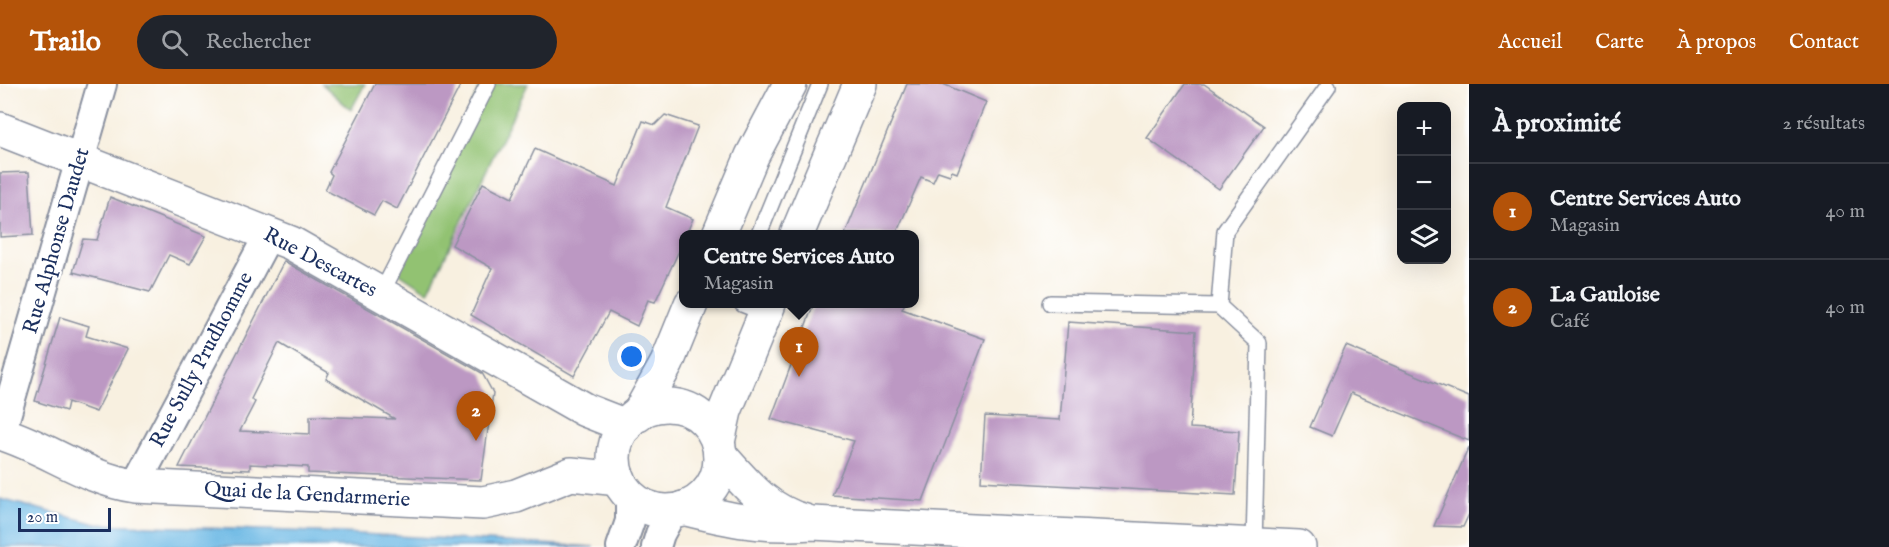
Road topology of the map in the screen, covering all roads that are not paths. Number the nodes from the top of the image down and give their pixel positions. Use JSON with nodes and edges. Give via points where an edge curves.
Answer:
{"nodes":[{"id":1,"x":102,"y":84,"type":"edge"},
{"id":2,"x":488,"y":84,"type":"edge"},
{"id":3,"x":790,"y":84,"type":"edge"},
{"id":4,"x":820,"y":84,"type":"edge"},
{"id":5,"x":860,"y":84,"type":"edge"},
{"id":6,"x":1328,"y":86,"type":"dead end"},
{"id":7,"x":0,"y":129,"type":"edge"},
{"id":8,"x":80,"y":160,"type":"junction"},
{"id":9,"x":721,"y":230,"type":"edge"},
{"id":10,"x":761,"y":230,"type":"edge"},
{"id":11,"x":799,"y":230,"type":"edge"},
{"id":12,"x":269,"y":234,"type":"junction"},
{"id":13,"x":381,"y":294,"type":"junction"},
{"id":14,"x":1050,"y":303,"type":"dead end"},
{"id":15,"x":1219,"y":306,"type":"junction"},
{"id":16,"x":689,"y":308,"type":"edge"},
{"id":17,"x":758,"y":308,"type":"edge"},
{"id":18,"x":632,"y":420,"type":"junction"},
{"id":19,"x":1,"y":433,"type":"edge"},
{"id":20,"x":719,"y":449,"type":"junction"},
{"id":21,"x":135,"y":486,"type":"junction"},
{"id":22,"x":625,"y":487,"type":"junction"},
{"id":23,"x":678,"y":509,"type":"junction"},
{"id":24,"x":812,"y":523,"type":"junction"},
{"id":25,"x":1254,"y":544,"type":"junction"},
{"id":26,"x":621,"y":547,"type":"edge"},
{"id":27,"x":656,"y":547,"type":"edge"},
{"id":28,"x":1299,"y":547,"type":"edge"}],
"edges":[{"from":1,"to":8,"type":"street","name":"Rue Alphonse Daudet"},
{"from":2,"to":13,"type":"lane"},
{"from":3,"to":9,"type":"street","via":[[752,156]]},
{"from":4,"to":10,"type":"lane"},
{"from":5,"to":11,"type":"street"},
{"from":6,"to":15,"type":"lane","via":[[1225,231]]},
{"from":7,"to":8,"type":"street","name":"Rue Descartes"},
{"from":8,"to":12,"type":"street","name":"Rue Descartes"},
{"from":8,"to":19,"type":"street","name":"Rue Alphonse Daudet"},
{"from":12,"to":13,"type":"street","name":"Rue Descartes"},
{"from":12,"to":21,"type":"street","name":"Rue Sully Prudhomme"},
{"from":13,"to":18,"type":"street","name":"Rue Descartes","via":[[585,410]]},
{"from":14,"to":15,"type":"lane"},
{"from":15,"to":25,"type":"lane","via":[[1259,343]]},
{"from":16,"to":18,"type":"street","via":[[667,363]]},
{"from":17,"to":20,"type":"street","via":[[725,411]]},
{"from":18,"to":20,"type":"street","via":[[662,405],[681,407],[704,420]]},
{"from":18,"to":22,"type":"street","via":[[617,442],[615,455]]},
{"from":19,"to":21,"type":"street","name":"Quai de la Gendarmerie","via":[[91,475]]},
{"from":20,"to":23,"type":"street","via":[[719,468],[712,485],[700,499]]},
{"from":20,"to":24,"type":"street","via":[[768,504]]},
{"from":21,"to":22,"type":"street","name":"Quai de la Gendarmerie","via":[[483,503],[516,496],[571,474]]},
{"from":22,"to":23,"type":"street","via":[[653,508]]},
{"from":22,"to":26,"type":"street","via":[[630,521]]},
{"from":23,"to":24,"type":"street","via":[[756,525]]},
{"from":23,"to":27,"type":"street"},
{"from":24,"to":25,"type":"street"},
{"from":25,"to":28,"type":"street"}]}
